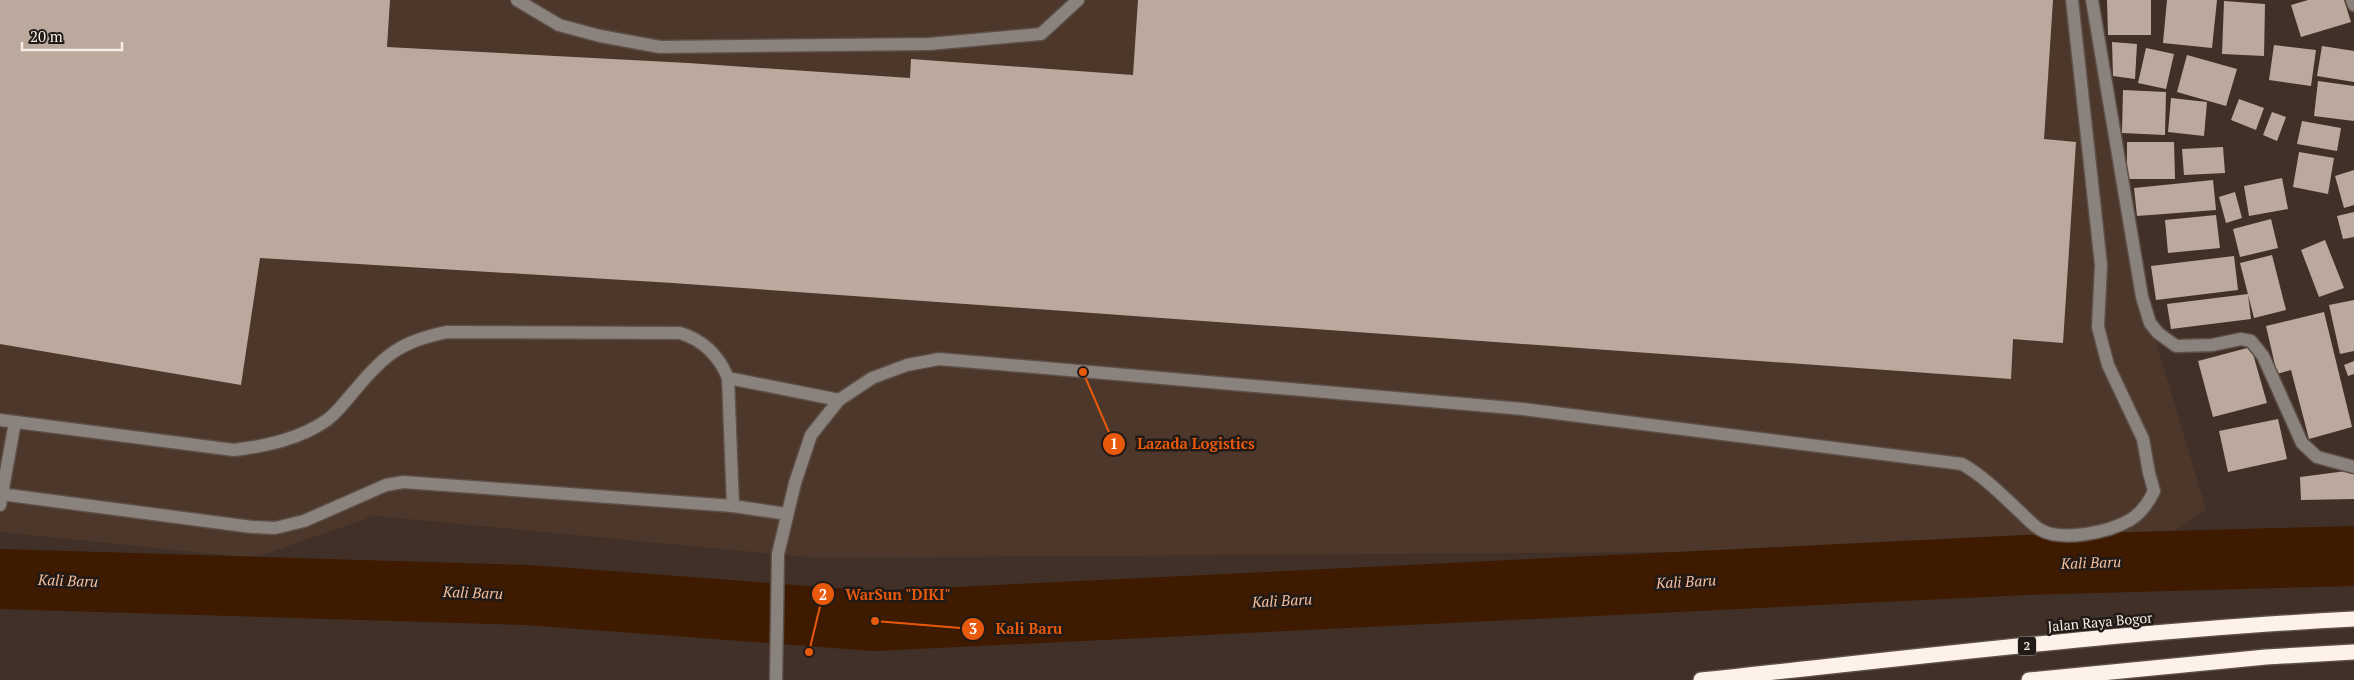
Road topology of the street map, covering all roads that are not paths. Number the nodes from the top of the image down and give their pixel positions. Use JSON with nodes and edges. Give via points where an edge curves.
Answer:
{"nodes":[{"id":1,"x":517,"y":0,"type":"edge"},
{"id":2,"x":1078,"y":0,"type":"edge"},
{"id":3,"x":2072,"y":0,"type":"edge"},
{"id":4,"x":2092,"y":0,"type":"edge"},
{"id":5,"x":2352,"y":0,"type":"edge"},
{"id":6,"x":2354,"y":4,"type":"edge"},
{"id":7,"x":728,"y":378,"type":"junction"},
{"id":8,"x":838,"y":400,"type":"junction"},
{"id":9,"x":0,"y":420,"type":"edge"},
{"id":10,"x":15,"y":422,"type":"junction"},
{"id":11,"x":2354,"y":466,"type":"edge"},
{"id":12,"x":1,"y":498,"type":"edge"},
{"id":13,"x":733,"y":506,"type":"junction"},
{"id":14,"x":788,"y":514,"type":"junction"},
{"id":15,"x":2354,"y":619,"type":"edge"},
{"id":16,"x":2354,"y":652,"type":"edge"},
{"id":17,"x":776,"y":676,"type":"edge"},
{"id":18,"x":1701,"y":680,"type":"edge"},
{"id":19,"x":2029,"y":680,"type":"edge"}],
"edges":[{"from":1,"to":2,"type":"street","via":[[560,25],[660,47],[929,44],[1041,34]]},
{"from":3,"to":8,"type":"street","via":[[2101,265],[2098,327],[2108,365],[2143,439],[2154,491],[2148,503],[2132,519],[2108,530],[2085,534],[2048,533],[2031,524],[1978,473],[1962,464],[1523,408],[939,360],[907,365],[877,375]]},
{"from":4,"to":11,"type":"street","via":[[2142,297],[2150,323],[2176,346],[2212,345],[2241,339],[2251,341],[2263,356],[2302,442],[2317,457]]},
{"from":5,"to":6,"type":"street"},
{"from":7,"to":8,"type":"street"},
{"from":7,"to":10,"type":"street","via":[[722,365],[700,342],[680,334],[447,332],[420,337],[383,358],[329,419],[291,438],[260,447],[234,450]]},
{"from":7,"to":13,"type":"street"},
{"from":8,"to":14,"type":"street","via":[[811,434]]},
{"from":9,"to":10,"type":"street"},
{"from":10,"to":12,"type":"street"},
{"from":12,"to":13,"type":"street","via":[[252,527],[288,526],[386,485],[403,482]]},
{"from":13,"to":14,"type":"street"},
{"from":14,"to":17,"type":"street","via":[[778,554]]},
{"from":15,"to":18,"type":"highway","name":"Jalan Raya Bogor","number":"2","via":[[2260,624]]},
{"from":16,"to":19,"type":"highway","via":[[2266,657]]}]}
